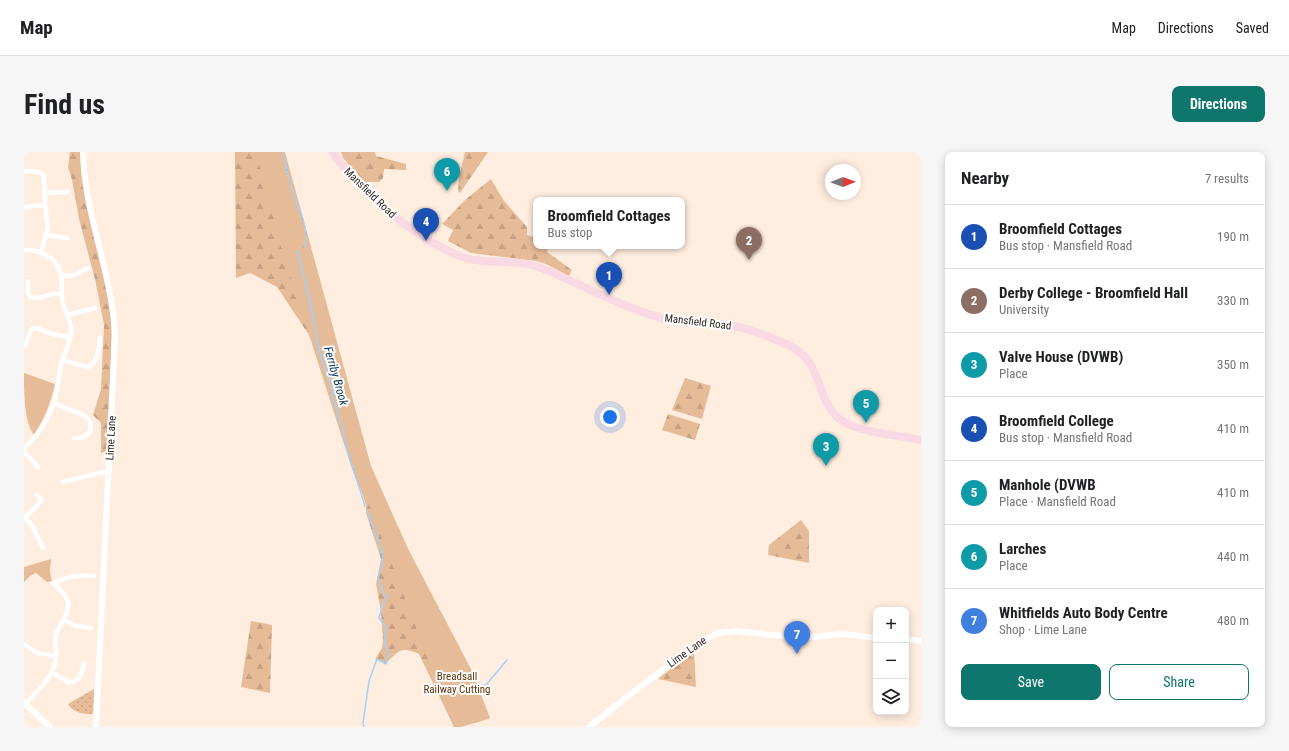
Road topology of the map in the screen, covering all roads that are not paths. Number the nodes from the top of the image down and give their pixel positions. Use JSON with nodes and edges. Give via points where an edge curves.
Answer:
{"nodes":[{"id":1,"x":83,"y":152,"type":"edge"},
{"id":2,"x":333,"y":152,"type":"edge"},
{"id":3,"x":24,"y":171,"type":"edge"},
{"id":4,"x":67,"y":192,"type":"dead end"},
{"id":5,"x":45,"y":193,"type":"junction"},
{"id":6,"x":45,"y":206,"type":"junction"},
{"id":7,"x":24,"y":207,"type":"edge"},
{"id":8,"x":45,"y":235,"type":"junction"},
{"id":9,"x":67,"y":238,"type":"dead end"},
{"id":10,"x":24,"y":250,"type":"edge"},
{"id":11,"x":41,"y":252,"type":"junction"},
{"id":12,"x":88,"y":268,"type":"dead end"},
{"id":13,"x":61,"y":276,"type":"junction"},
{"id":14,"x":28,"y":281,"type":"dead end"},
{"id":15,"x":62,"y":294,"type":"junction"},
{"id":16,"x":95,"y":308,"type":"dead end"},
{"id":17,"x":67,"y":315,"type":"junction"},
{"id":18,"x":70,"y":337,"type":"junction"},
{"id":19,"x":100,"y":338,"type":"dead end"},
{"id":20,"x":25,"y":345,"type":"edge"},
{"id":21,"x":62,"y":360,"type":"junction"},
{"id":22,"x":54,"y":403,"type":"junction"},
{"id":23,"x":74,"y":438,"type":"dead end"},
{"id":24,"x":921,"y":440,"type":"edge"},
{"id":25,"x":24,"y":450,"type":"edge"},
{"id":26,"x":38,"y":467,"type":"dead end"},
{"id":27,"x":109,"y":473,"type":"junction"},
{"id":28,"x":64,"y":482,"type":"dead end"},
{"id":29,"x":37,"y":495,"type":"dead end"},
{"id":30,"x":24,"y":517,"type":"edge"},
{"id":31,"x":43,"y":548,"type":"dead end"},
{"id":32,"x":94,"y":576,"type":"dead end"},
{"id":33,"x":64,"y":620,"type":"junction"},
{"id":34,"x":84,"y":621,"type":"dead end"},
{"id":35,"x":83,"y":627,"type":"junction"},
{"id":36,"x":91,"y":628,"type":"dead end"},
{"id":37,"x":873,"y":638,"type":"edge"},
{"id":38,"x":909,"y":639,"type":"edge"},
{"id":39,"x":921,"y":640,"type":"edge"},
{"id":40,"x":24,"y":646,"type":"edge"},
{"id":41,"x":56,"y":656,"type":"junction"},
{"id":42,"x":84,"y":664,"type":"dead end"},
{"id":43,"x":83,"y":670,"type":"junction"},
{"id":44,"x":89,"y":672,"type":"dead end"},
{"id":45,"x":53,"y":673,"type":"junction"},
{"id":46,"x":24,"y":704,"type":"edge"},
{"id":47,"x":50,"y":727,"type":"edge"},
{"id":48,"x":96,"y":727,"type":"edge"},
{"id":49,"x":589,"y":727,"type":"edge"}],
"edges":[{"from":1,"to":27,"type":"street","name":"Lime Lane","via":[[89,200],[115,318]]},
{"from":2,"to":24,"type":"main road","name":"Mansfield Road","via":[[375,200],[396,218],[456,255],[481,261],[537,266],[600,295],[661,318],[732,326],[785,344],[801,352],[808,359],[828,405],[842,421],[859,428]]},
{"from":3,"to":5,"type":"street","via":[[44,175]]},
{"from":4,"to":5,"type":"street"},
{"from":5,"to":6,"type":"street"},
{"from":6,"to":7,"type":"street"},
{"from":6,"to":8,"type":"street","via":[[48,222]]},
{"from":8,"to":9,"type":"street"},
{"from":8,"to":11,"type":"street"},
{"from":10,"to":11,"type":"street"},
{"from":11,"to":13,"type":"street","via":[[55,263]]},
{"from":12,"to":13,"type":"street","via":[[74,275]]},
{"from":13,"to":15,"type":"street"},
{"from":14,"to":15,"type":"street","via":[[30,297]]},
{"from":15,"to":17,"type":"street"},
{"from":16,"to":17,"type":"street"},
{"from":17,"to":18,"type":"street","via":[[71,326]]},
{"from":18,"to":20,"type":"street","via":[[36,328],[32,329]]},
{"from":18,"to":21,"type":"street"},
{"from":19,"to":21,"type":"street","via":[[94,363],[88,370]]},
{"from":21,"to":22,"type":"street"},
{"from":22,"to":23,"type":"street","via":[[83,415],[90,422],[89,433],[85,437]]},
{"from":22,"to":25,"type":"street","via":[[44,425]]},
{"from":25,"to":26,"type":"street"},
{"from":27,"to":28,"type":"street"},
{"from":27,"to":48,"type":"street","name":"Lime Lane"},
{"from":29,"to":30,"type":"street","via":[[42,500]]},
{"from":30,"to":31,"type":"street"},
{"from":32,"to":33,"type":"street","via":[[86,573],[54,583],[67,602],[68,610]]},
{"from":33,"to":35,"type":"street"},
{"from":33,"to":41,"type":"street","via":[[56,637]]},
{"from":34,"to":35,"type":"street"},
{"from":35,"to":36,"type":"street"},
{"from":37,"to":49,"type":"street","name":"Lime Lane","via":[[846,634],[801,638],[735,630],[718,633],[698,643]]},
{"from":38,"to":39,"type":"street"},
{"from":40,"to":41,"type":"street","via":[[37,653]]},
{"from":41,"to":45,"type":"street"},
{"from":42,"to":43,"type":"street"},
{"from":43,"to":44,"type":"street"},
{"from":43,"to":45,"type":"street","via":[[78,680],[73,682],[68,682]]},
{"from":45,"to":46,"type":"street"},
{"from":46,"to":47,"type":"street"}]}
